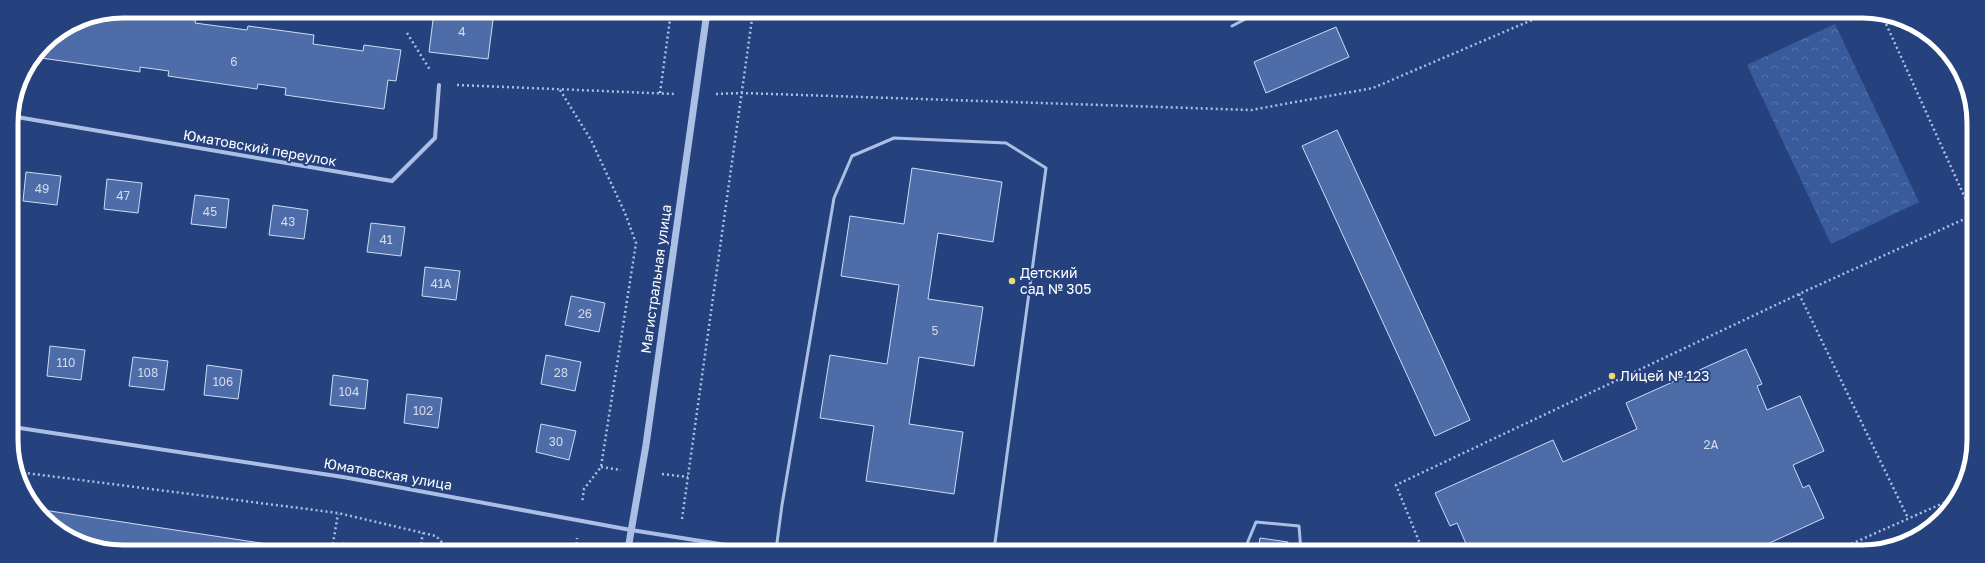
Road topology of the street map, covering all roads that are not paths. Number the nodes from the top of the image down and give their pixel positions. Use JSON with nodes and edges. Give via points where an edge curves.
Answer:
{"nodes":[{"id":1,"x":706,"y":18,"type":"edge"},
{"id":2,"x":1247,"y":18,"type":"edge"},
{"id":3,"x":1232,"y":26,"type":"dead end"},
{"id":4,"x":439,"y":85,"type":"road end"},
{"id":5,"x":18,"y":117,"type":"edge"},
{"id":6,"x":18,"y":428,"type":"edge"},
{"id":7,"x":631,"y":530,"type":"junction"},
{"id":8,"x":629,"y":545,"type":"edge"},
{"id":9,"x":730,"y":545,"type":"edge"},
{"id":10,"x":777,"y":545,"type":"edge"},
{"id":11,"x":995,"y":545,"type":"edge"},
{"id":12,"x":1246,"y":545,"type":"edge"},
{"id":13,"x":1301,"y":545,"type":"edge"}],
"edges":[{"from":1,"to":7,"type":"street","name":"Магистральная улица","via":[[646,445]]},
{"from":2,"to":3,"type":"lane"},
{"from":4,"to":5,"type":"street","name":"Юматовский переулок","via":[[435,138],[392,181]]},
{"from":6,"to":7,"type":"street","name":"Юматовская улица","via":[[343,477]]},
{"from":7,"to":8,"type":"street","name":"Магистральная улица"},
{"from":7,"to":9,"type":"street","name":"Юматовская улица"},
{"from":10,"to":11,"type":"lane","via":[[834,198],[852,156],[894,138],[1006,144],[1046,168]]},
{"from":12,"to":13,"type":"lane","via":[[1256,522],[1299,526]]}]}
